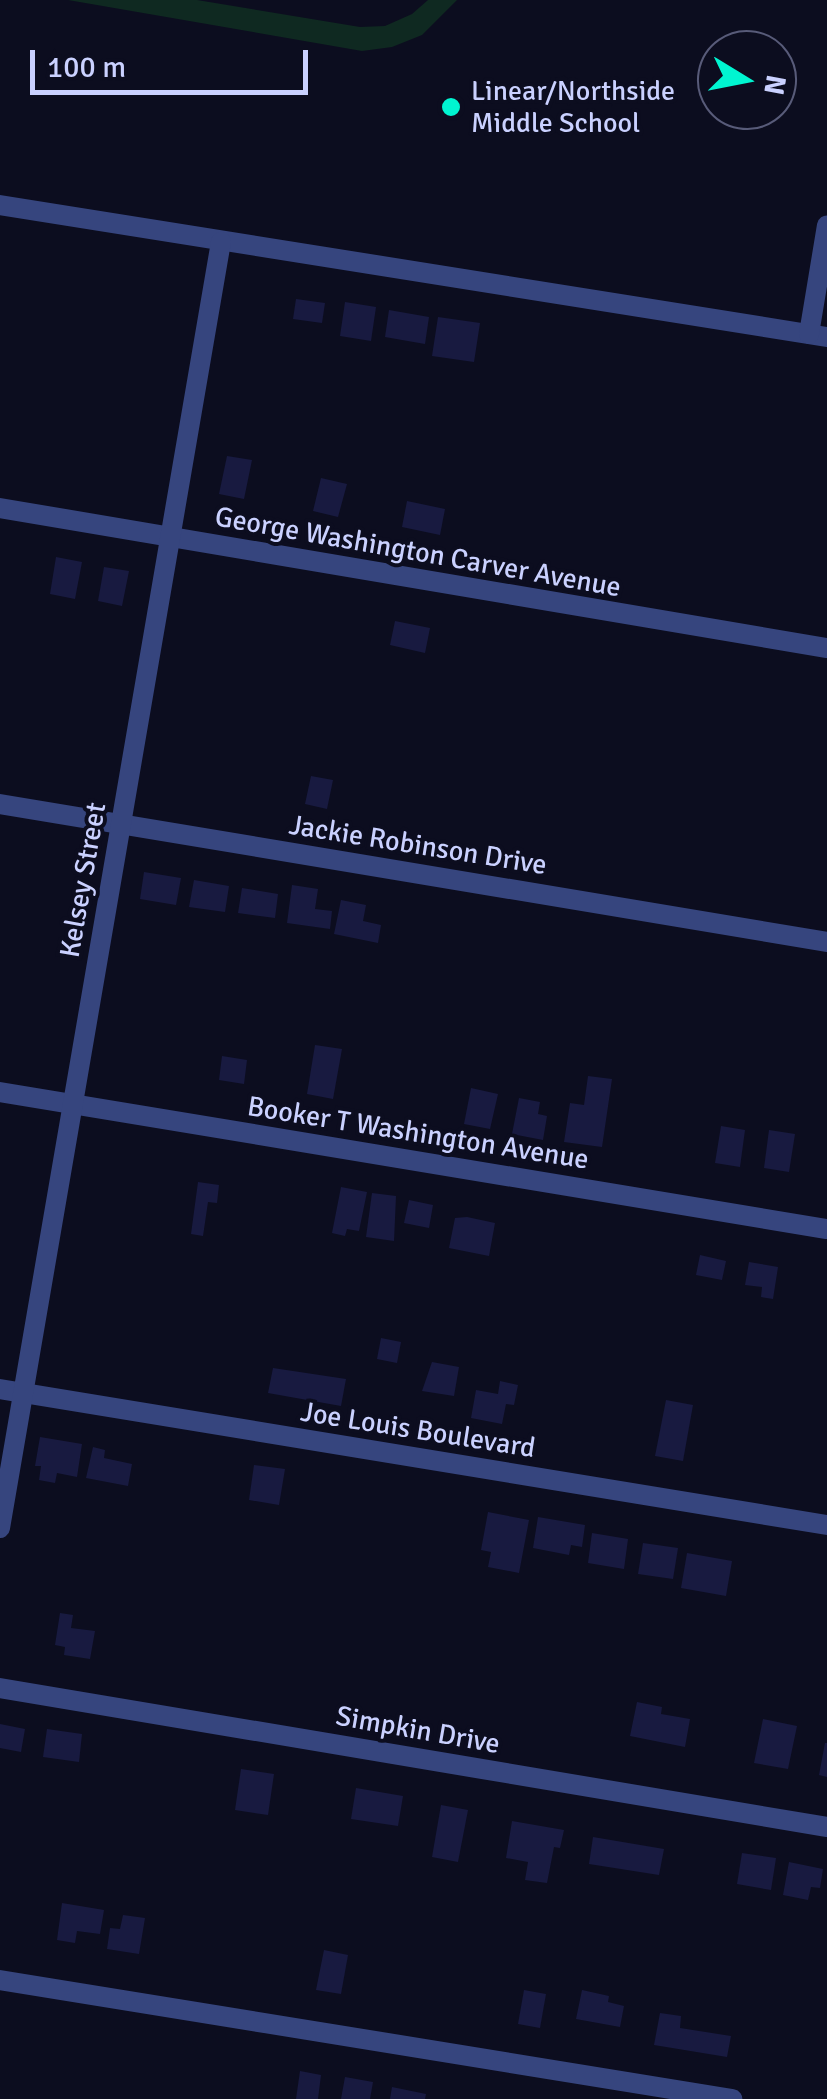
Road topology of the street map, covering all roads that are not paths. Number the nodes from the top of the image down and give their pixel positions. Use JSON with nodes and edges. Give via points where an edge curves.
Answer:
{"nodes":[{"id":1,"x":0,"y":206,"type":"edge"},
{"id":2,"x":827,"y":225,"type":"edge"},
{"id":3,"x":221,"y":242,"type":"junction"},
{"id":4,"x":818,"y":335,"type":"edge"},
{"id":5,"x":0,"y":508,"type":"edge"},
{"id":6,"x":170,"y":538,"type":"junction"},
{"id":7,"x":827,"y":648,"type":"edge"},
{"id":8,"x":0,"y":804,"type":"edge"},
{"id":9,"x":121,"y":824,"type":"junction"},
{"id":10,"x":827,"y":942,"type":"edge"},
{"id":11,"x":0,"y":1092,"type":"edge"},
{"id":12,"x":73,"y":1104,"type":"junction"},
{"id":13,"x":827,"y":1229,"type":"edge"},
{"id":14,"x":0,"y":1389,"type":"edge"},
{"id":15,"x":23,"y":1392,"type":"junction"},
{"id":16,"x":827,"y":1525,"type":"edge"},
{"id":17,"x":0,"y":1528,"type":"edge"},
{"id":18,"x":0,"y":1688,"type":"edge"},
{"id":19,"x":827,"y":1827,"type":"edge"},
{"id":20,"x":0,"y":1980,"type":"edge"},
{"id":21,"x":732,"y":2099,"type":"edge"}],
"edges":[{"from":1,"to":3,"type":"street"},
{"from":2,"to":4,"type":"street"},
{"from":3,"to":4,"type":"street"},
{"from":3,"to":6,"type":"street","name":"Kelsey Street"},
{"from":5,"to":6,"type":"street","name":"George Washington Carver Avenue"},
{"from":6,"to":7,"type":"street","name":"George Washington Carver Avenue"},
{"from":6,"to":9,"type":"street","name":"Kelsey Street"},
{"from":8,"to":9,"type":"street","name":"Jackie Robinson Drive"},
{"from":9,"to":10,"type":"street","name":"Jackie Robinson Drive"},
{"from":9,"to":12,"type":"street","name":"Kelsey Street"},
{"from":11,"to":12,"type":"street","name":"Booker T Washington Avenue"},
{"from":12,"to":13,"type":"street","name":"Booker T Washington Avenue"},
{"from":12,"to":15,"type":"street","name":"Kelsey Street"},
{"from":14,"to":15,"type":"street","name":"Joe Louis Boulevard"},
{"from":15,"to":16,"type":"street","name":"Joe Louis Boulevard"},
{"from":15,"to":17,"type":"street","name":"Kelsey Street"},
{"from":18,"to":19,"type":"street","name":"Simpkin Drive"},
{"from":20,"to":21,"type":"street"}]}
